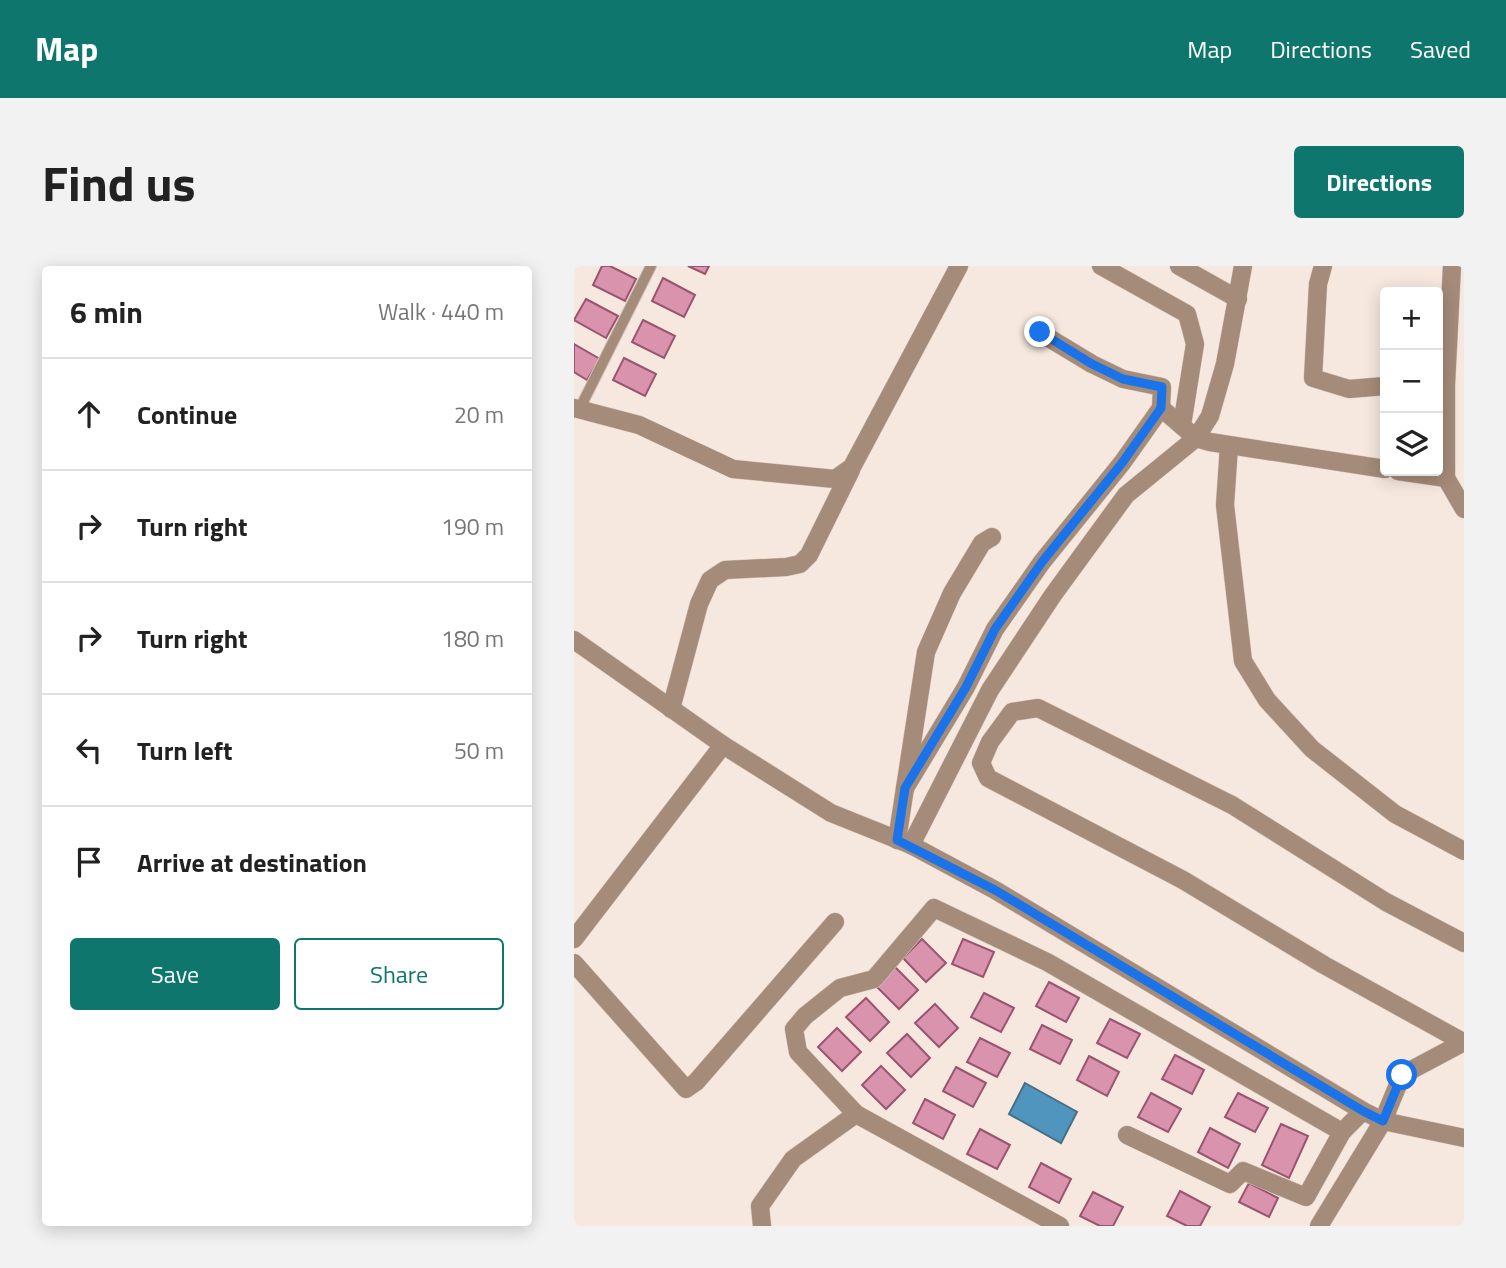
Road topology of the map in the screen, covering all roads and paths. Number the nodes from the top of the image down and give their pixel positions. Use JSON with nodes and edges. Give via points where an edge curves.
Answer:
{"nodes":[{"id":1,"x":651,"y":266,"type":"edge"},
{"id":2,"x":1101,"y":266,"type":"edge"},
{"id":3,"x":1179,"y":266,"type":"edge"},
{"id":4,"x":1243,"y":266,"type":"edge"},
{"id":5,"x":1323,"y":266,"type":"edge"},
{"id":6,"x":1452,"y":266,"type":"edge"},
{"id":7,"x":951,"y":269,"type":"edge"},
{"id":8,"x":1238,"y":299,"type":"junction"},
{"id":9,"x":1040,"y":332,"type":"dead end"},
{"id":10,"x":1443,"y":373,"type":"edge"},
{"id":11,"x":1380,"y":386,"type":"edge"},
{"id":12,"x":1161,"y":408,"type":"junction"},
{"id":13,"x":1443,"y":408,"type":"edge"},
{"id":14,"x":576,"y":409,"type":"edge"},
{"id":15,"x":1182,"y":425,"type":"junction"},
{"id":16,"x":1196,"y":438,"type":"junction"},
{"id":17,"x":1229,"y":446,"type":"junction"},
{"id":18,"x":852,"y":467,"type":"junction"},
{"id":19,"x":1380,"y":468,"type":"edge"},
{"id":20,"x":1432,"y":476,"type":"edge"},
{"id":21,"x":1446,"y":478,"type":"junction"},
{"id":22,"x":1464,"y":509,"type":"edge"},
{"id":23,"x":992,"y":537,"type":"dead end"},
{"id":24,"x":574,"y":640,"type":"edge"},
{"id":25,"x":671,"y":709,"type":"junction"},
{"id":26,"x":723,"y":745,"type":"junction"},
{"id":27,"x":905,"y":788,"type":"junction"},
{"id":28,"x":904,"y":843,"type":"junction"},
{"id":29,"x":1464,"y":851,"type":"edge"},
{"id":30,"x":835,"y":922,"type":"dead end"},
{"id":31,"x":574,"y":939,"type":"edge"},
{"id":32,"x":1464,"y":943,"type":"edge"},
{"id":33,"x":574,"y":962,"type":"edge"},
{"id":34,"x":1463,"y":1042,"type":"edge"},
{"id":35,"x":1363,"y":1111,"type":"junction"},
{"id":36,"x":856,"y":1114,"type":"junction"},
{"id":37,"x":1383,"y":1121,"type":"junction"},
{"id":38,"x":1342,"y":1132,"type":"junction"},
{"id":39,"x":1126,"y":1135,"type":"dead end"},
{"id":40,"x":1464,"y":1139,"type":"edge"},
{"id":41,"x":762,"y":1226,"type":"edge"},
{"id":42,"x":1060,"y":1226,"type":"edge"},
{"id":43,"x":1319,"y":1226,"type":"edge"}],
"edges":[{"from":1,"to":14,"type":"lane"},
{"from":2,"to":15,"type":"street","via":[[1187,314],[1195,344]]},
{"from":3,"to":8,"type":"street"},
{"from":4,"to":8,"type":"street"},
{"from":5,"to":11,"type":"street","via":[[1313,378],[1349,389]]},
{"from":6,"to":10,"type":"street"},
{"from":7,"to":18,"type":"street"},
{"from":8,"to":16,"type":"street","via":[[1226,364],[1210,416]]},
{"from":9,"to":12,"type":"street","via":[[1123,379],[1162,387]]},
{"from":12,"to":15,"type":"street"},
{"from":12,"to":27,"type":"street","via":[[995,629]]},
{"from":13,"to":21,"type":"street"},
{"from":14,"to":18,"type":"street","via":[[639,425],[733,469],[835,479]]},
{"from":15,"to":16,"type":"street"},
{"from":16,"to":17,"type":"street"},
{"from":16,"to":28,"type":"street","via":[[1126,495],[1053,595],[990,690]]},
{"from":17,"to":19,"type":"street"},
{"from":17,"to":29,"type":"street","via":[[1225,505],[1243,661],[1267,700],[1312,749],[1395,814]]},
{"from":18,"to":25,"type":"street","via":[[809,555],[800,564],[725,570],[710,580],[699,604]]},
{"from":20,"to":21,"type":"street"},
{"from":21,"to":22,"type":"street"},
{"from":23,"to":27,"type":"street","via":[[982,543],[952,593],[926,652]]},
{"from":24,"to":25,"type":"street"},
{"from":25,"to":26,"type":"street"},
{"from":26,"to":28,"type":"street","via":[[831,813]]},
{"from":26,"to":31,"type":"street"},
{"from":27,"to":28,"type":"street"},
{"from":28,"to":35,"type":"street","via":[[995,890]]},
{"from":30,"to":33,"type":"street","via":[[686,1089]]},
{"from":32,"to":34,"type":"street","via":[[1386,902],[1232,805],[1038,708],[1012,712],[981,763],[988,778],[1183,880]]},
{"from":34,"to":37,"type":"street","via":[[1402,1075]]},
{"from":35,"to":37,"type":"street"},
{"from":35,"to":38,"type":"street"},
{"from":36,"to":38,"type":"street","via":[[798,1052],[794,1029],[840,988],[874,979],[934,908],[1046,962]]},
{"from":36,"to":41,"type":"street","via":[[793,1159],[760,1206]]},
{"from":36,"to":42,"type":"street"},
{"from":37,"to":40,"type":"street"},
{"from":37,"to":43,"type":"street"},
{"from":38,"to":39,"type":"street","via":[[1306,1197],[1243,1171],[1230,1184]]}]}
